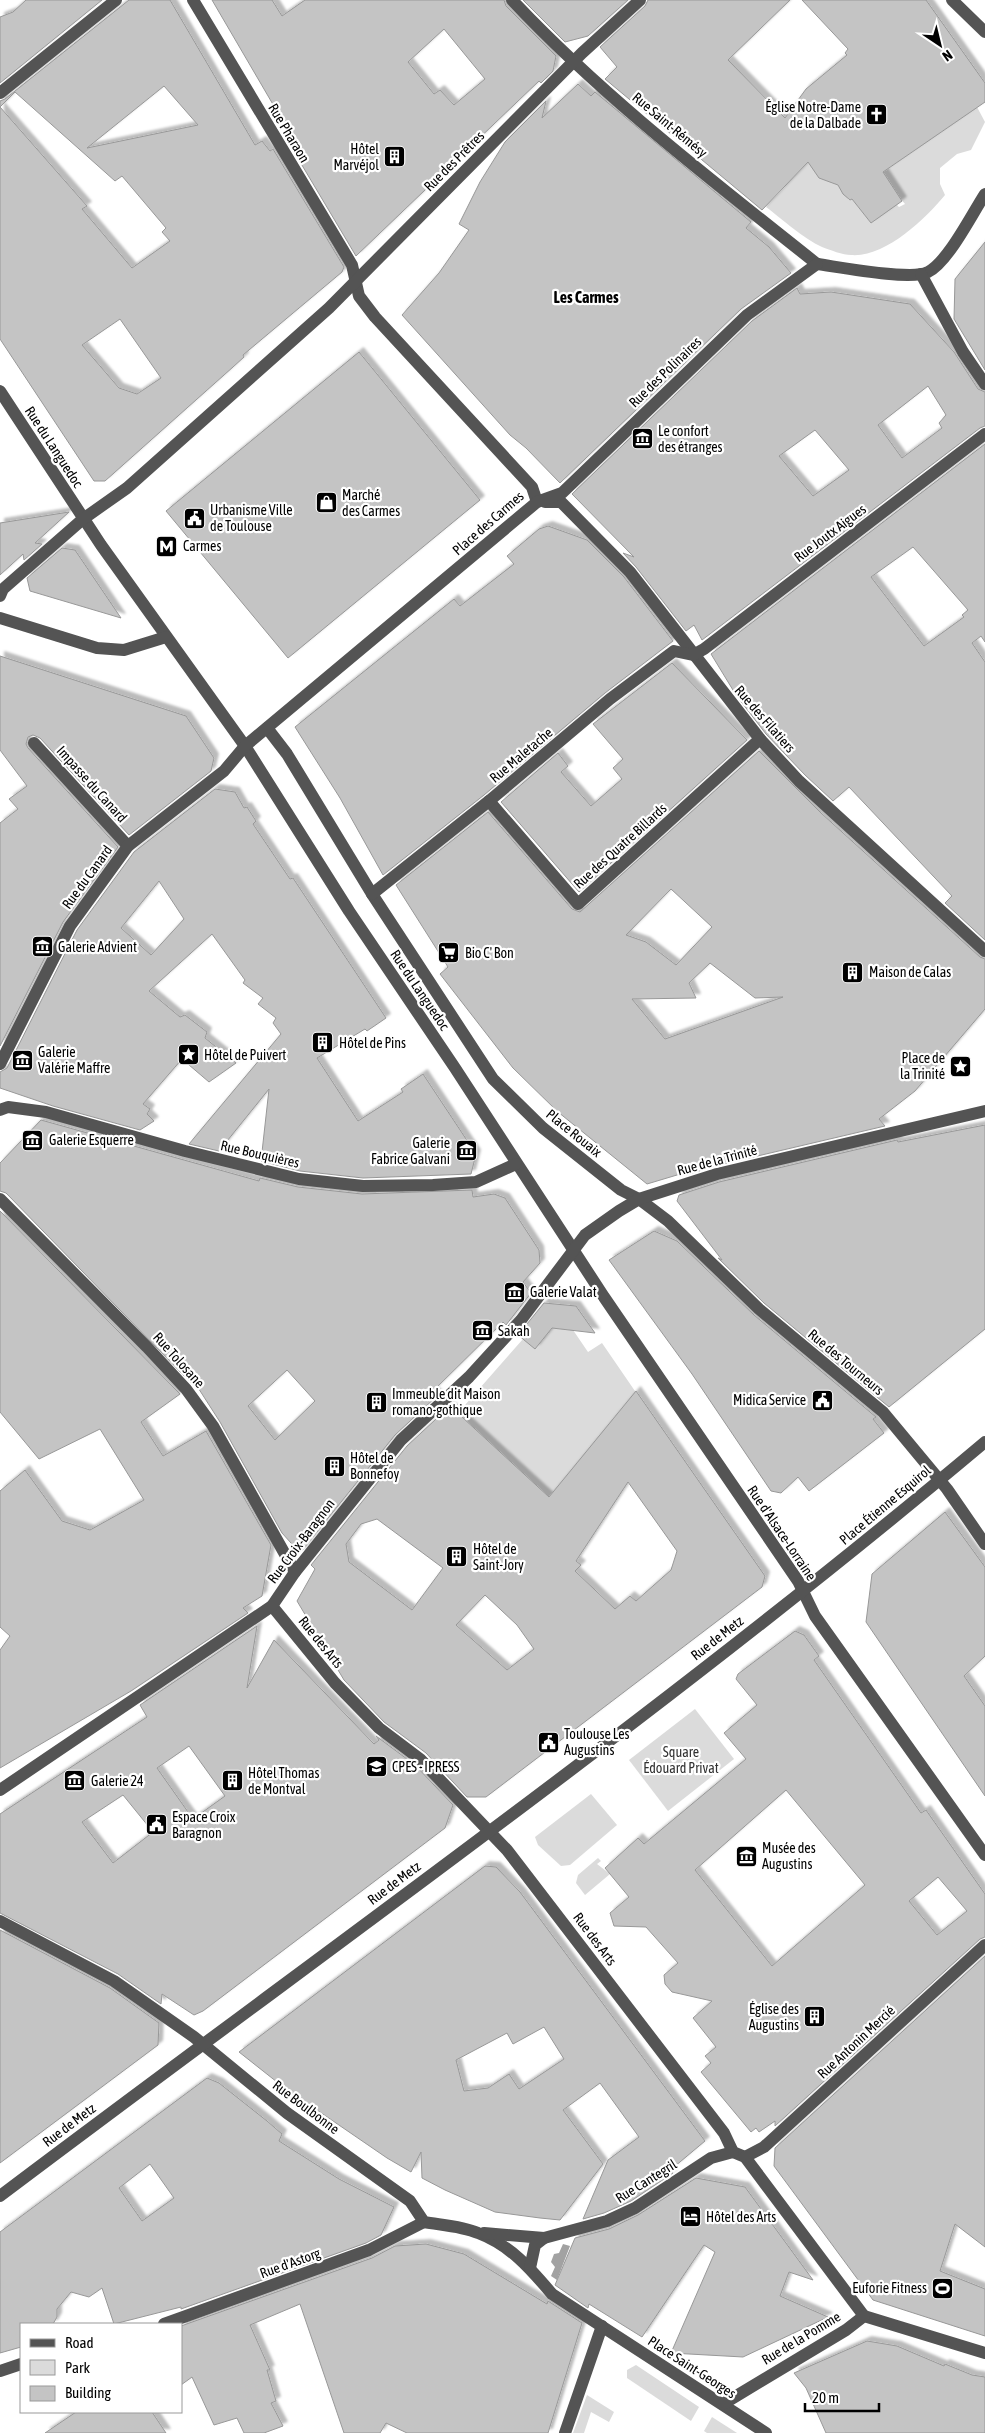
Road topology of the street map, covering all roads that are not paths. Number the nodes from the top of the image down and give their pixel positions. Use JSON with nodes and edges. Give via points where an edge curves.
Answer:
{"nodes":[{"id":1,"x":116,"y":0,"type":"edge"},
{"id":2,"x":193,"y":0,"type":"edge"},
{"id":3,"x":512,"y":0,"type":"edge"},
{"id":4,"x":640,"y":0,"type":"edge"},
{"id":5,"x":952,"y":0,"type":"edge"},
{"id":6,"x":985,"y":32,"type":"edge"},
{"id":7,"x":574,"y":63,"type":"junction"},
{"id":8,"x":0,"y":93,"type":"edge"},
{"id":9,"x":985,"y":194,"type":"edge"},
{"id":10,"x":817,"y":264,"type":"junction"},
{"id":11,"x":920,"y":274,"type":"junction"},
{"id":12,"x":356,"y":282,"type":"junction"},
{"id":13,"x":985,"y":384,"type":"edge"},
{"id":14,"x":0,"y":391,"type":"edge"},
{"id":15,"x":985,"y":434,"type":"edge"},
{"id":16,"x":537,"y":502,"type":"junction"},
{"id":17,"x":83,"y":519,"type":"junction"},
{"id":18,"x":0,"y":596,"type":"edge"},
{"id":19,"x":0,"y":618,"type":"edge"},
{"id":20,"x":166,"y":637,"type":"junction"},
{"id":21,"x":693,"y":655,"type":"junction"},
{"id":22,"x":267,"y":728,"type":"junction"},
{"id":23,"x":760,"y":739,"type":"junction"},
{"id":24,"x":34,"y":743,"type":"dead end"},
{"id":25,"x":245,"y":746,"type":"junction"},
{"id":26,"x":489,"y":801,"type":"junction"},
{"id":27,"x":128,"y":846,"type":"junction"},
{"id":28,"x":372,"y":894,"type":"junction"},
{"id":29,"x":985,"y":951,"type":"edge"},
{"id":30,"x":475,"y":1053,"type":"joint"},
{"id":31,"x":0,"y":1064,"type":"edge"},
{"id":32,"x":0,"y":1110,"type":"edge"},
{"id":33,"x":985,"y":1111,"type":"edge"},
{"id":34,"x":516,"y":1164,"type":"junction"},
{"id":35,"x":0,"y":1199,"type":"edge"},
{"id":36,"x":639,"y":1199,"type":"junction"},
{"id":37,"x":668,"y":1221,"type":"joint"},
{"id":38,"x":573,"y":1250,"type":"junction"},
{"id":39,"x":985,"y":1442,"type":"edge"},
{"id":40,"x":939,"y":1480,"type":"junction"},
{"id":41,"x":985,"y":1544,"type":"edge"},
{"id":42,"x":295,"y":1572,"type":"junction"},
{"id":43,"x":803,"y":1589,"type":"junction"},
{"id":44,"x":272,"y":1606,"type":"junction"},
{"id":45,"x":0,"y":1790,"type":"edge"},
{"id":46,"x":490,"y":1831,"type":"junction"},
{"id":47,"x":985,"y":1855,"type":"edge"},
{"id":48,"x":0,"y":1921,"type":"edge"},
{"id":49,"x":985,"y":1945,"type":"edge"},
{"id":50,"x":202,"y":2044,"type":"junction"},
{"id":51,"x":733,"y":2152,"type":"junction"},
{"id":52,"x":745,"y":2157,"type":"junction"},
{"id":53,"x":0,"y":2196,"type":"edge"},
{"id":54,"x":424,"y":2222,"type":"junction"},
{"id":55,"x":477,"y":2232,"type":"junction"},
{"id":56,"x":544,"y":2238,"type":"junction"},
{"id":57,"x":530,"y":2268,"type":"junction"},
{"id":58,"x":864,"y":2316,"type":"junction"},
{"id":59,"x":167,"y":2323,"type":"edge"},
{"id":60,"x":602,"y":2326,"type":"junction"},
{"id":61,"x":985,"y":2353,"type":"edge"},
{"id":62,"x":20,"y":2364,"type":"edge"},
{"id":63,"x":0,"y":2371,"type":"edge"},
{"id":64,"x":723,"y":2404,"type":"junction"},
{"id":65,"x":565,"y":2433,"type":"edge"},
{"id":66,"x":766,"y":2433,"type":"edge"}],
"edges":[{"from":1,"to":8,"type":"street"},
{"from":2,"to":12,"type":"street","name":"Rue Pharaon","via":[[352,265]]},
{"from":3,"to":7,"type":"street","name":"Rue Saint-Rémésy"},
{"from":4,"to":7,"type":"street","name":"Rue des Prêtres"},
{"from":5,"to":6,"type":"street"},
{"from":7,"to":10,"type":"street","name":"Rue Saint-Rémésy"},
{"from":7,"to":12,"type":"street","name":"Rue des Prêtres"},
{"from":9,"to":11,"type":"street","via":[[942,260],[928,273]]},
{"from":10,"to":11,"type":"street"},
{"from":10,"to":16,"type":"street","name":"Rue des Polinaires","via":[[747,315],[562,493]]},
{"from":11,"to":13,"type":"street","via":[[963,352]]},
{"from":12,"to":16,"type":"street","name":"Place des Carmes","via":[[359,296],[375,317],[532,487]]},
{"from":12,"to":17,"type":"street","via":[[127,488]]},
{"from":14,"to":17,"type":"street","name":"Rue du Languedoc"},
{"from":15,"to":21,"type":"street","name":"Rue Joutx Aigues"},
{"from":16,"to":21,"type":"street","name":"Rue des Filatiers","via":[[561,502],[630,572]]},
{"from":16,"to":22,"type":"street","name":"Place des Carmes"},
{"from":17,"to":18,"type":"street","via":[[3,589]]},
{"from":17,"to":20,"type":"street"},
{"from":19,"to":20,"type":"street","via":[[97,648],[124,650]]},
{"from":20,"to":25,"type":"street"},
{"from":21,"to":23,"type":"street","name":"Rue des Filatiers"},
{"from":21,"to":26,"type":"street","name":"Rue Maletache","via":[[674,651],[610,699]]},
{"from":22,"to":25,"type":"street","name":"Place des Carmes"},
{"from":22,"to":28,"type":"street","name":"Rue du Languedoc","via":[[290,759]]},
{"from":23,"to":26,"type":"street","name":"Rue des Quatre Billards","via":[[578,904]]},
{"from":23,"to":29,"type":"street","name":"Rue des Filatiers","via":[[800,781]]},
{"from":24,"to":27,"type":"street","name":"Impasse du Canard"},
{"from":25,"to":27,"type":"street","name":"Rue du Canard","via":[[224,771]]},
{"from":25,"to":34,"type":"street","name":"Rue du Languedoc"},
{"from":26,"to":28,"type":"street","name":"Rue Maletache"},
{"from":27,"to":31,"type":"street","name":"Rue du Canard","via":[[70,926]]},
{"from":28,"to":30,"type":"street","name":"Rue du Languedoc"},
{"from":30,"to":36,"type":"street","name":"Place Rouaix","via":[[493,1079],[543,1128],[621,1190]]},
{"from":32,"to":34,"type":"street","name":"Rue Bouquières","via":[[8,1107],[46,1112],[185,1152],[299,1179],[363,1186],[476,1182]]},
{"from":33,"to":36,"type":"street","name":"Rue de la Trinité","via":[[718,1174]]},
{"from":34,"to":38,"type":"street","name":"Rue du Languedoc"},
{"from":35,"to":42,"type":"street","name":"Rue Tolosane","via":[[186,1389],[213,1426]]},
{"from":36,"to":37,"type":"street","name":"Place Rouaix"},
{"from":36,"to":38,"type":"street","name":"Rue de la Trinité","via":[[584,1235]]},
{"from":37,"to":40,"type":"street","name":"Rue des Tourneurs","via":[[759,1309],[882,1412]]},
{"from":38,"to":42,"type":"street","name":"Rue Croix-Baragnon","via":[[521,1320],[469,1377],[401,1440]]},
{"from":38,"to":43,"type":"street","name":"Rue d'Alsace-Lorraine"},
{"from":39,"to":40,"type":"street","name":"Place Étienne Esquirol"},
{"from":40,"to":41,"type":"street","name":"Rue des Tourneurs"},
{"from":40,"to":43,"type":"street","name":"Place Étienne Esquirol"},
{"from":42,"to":44,"type":"street","name":"Rue Croix-Baragnon"},
{"from":43,"to":46,"type":"street","name":"Rue de Metz"},
{"from":43,"to":47,"type":"street","name":"Rue d'Alsace-Lorraine","via":[[815,1616]]},
{"from":44,"to":45,"type":"street","name":"Rue Croix-Baragnon"},
{"from":44,"to":46,"type":"street","name":"Rue des Arts","via":[[335,1683],[380,1728],[420,1760]]},
{"from":46,"to":50,"type":"street","name":"Rue de Metz"},
{"from":46,"to":51,"type":"street","name":"Rue des Arts","via":[[536,1886],[724,2133]]},
{"from":48,"to":50,"type":"street","name":"Rue Boulbonne","via":[[114,1981]]},
{"from":49,"to":52,"type":"street","name":"Rue Antonin Mercié","via":[[764,2147]]},
{"from":50,"to":53,"type":"street","name":"Rue de Metz"},
{"from":50,"to":54,"type":"street","name":"Rue Boulbonne","via":[[287,2113],[410,2201]]},
{"from":51,"to":52,"type":"street"},
{"from":51,"to":56,"type":"street","name":"Rue Cantegril","via":[[711,2158],[634,2208],[607,2221]]},
{"from":52,"to":58,"type":"street"},
{"from":54,"to":55,"type":"street"},
{"from":54,"to":59,"type":"street","name":"Rue d'Astorg","via":[[369,2250]]},
{"from":55,"to":56,"type":"street","name":"Rue Cantegril"},
{"from":55,"to":57,"type":"street","via":[[509,2249]]},
{"from":56,"to":57,"type":"street","via":[[535,2246]]},
{"from":57,"to":60,"type":"street","name":"Place Saint-Georges","via":[[552,2294]]},
{"from":58,"to":61,"type":"street"},
{"from":58,"to":64,"type":"street","name":"Rue de la Pomme"},
{"from":60,"to":64,"type":"street","name":"Place Saint-Georges"},
{"from":60,"to":65,"type":"street"},
{"from":62,"to":63,"type":"street"},
{"from":64,"to":66,"type":"street","name":"Place Saint-Georges"}]}
